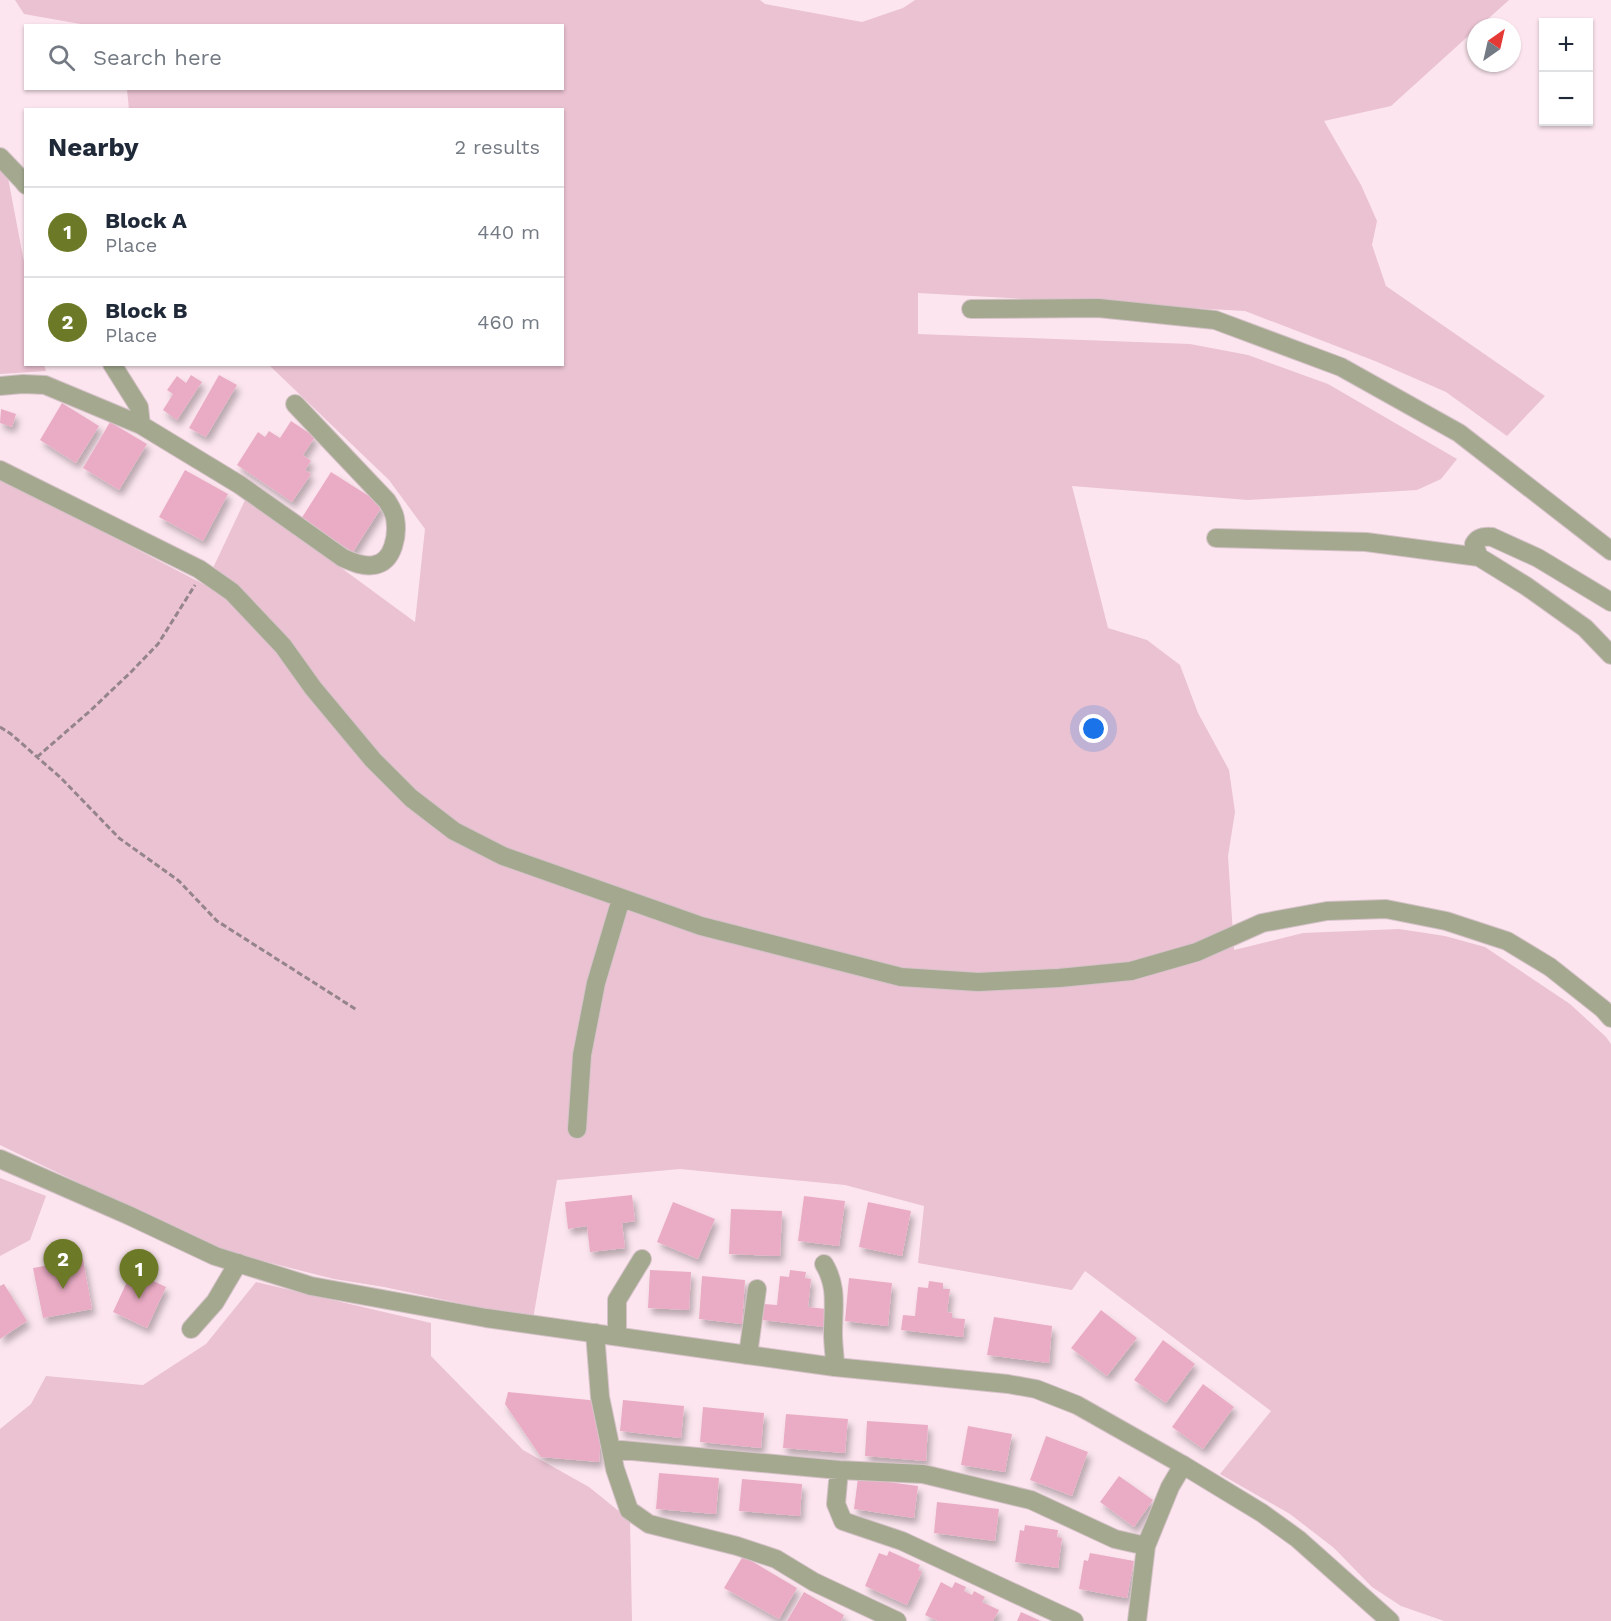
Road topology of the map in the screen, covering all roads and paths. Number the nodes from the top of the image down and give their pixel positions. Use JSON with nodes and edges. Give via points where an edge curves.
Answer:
{"nodes":[{"id":1,"x":0,"y":157,"type":"edge"},
{"id":2,"x":24,"y":182,"type":"edge"},
{"id":3,"x":971,"y":309,"type":"dead end"},
{"id":4,"x":113,"y":366,"type":"edge"},
{"id":5,"x":0,"y":386,"type":"edge"},
{"id":6,"x":295,"y":404,"type":"dead end"},
{"id":7,"x":141,"y":425,"type":"junction"},
{"id":8,"x":0,"y":470,"type":"edge"},
{"id":9,"x":1216,"y":538,"type":"dead end"},
{"id":10,"x":1611,"y":551,"type":"edge"},
{"id":11,"x":1479,"y":557,"type":"junction"},
{"id":12,"x":200,"y":577,"type":"dead end"},
{"id":13,"x":1611,"y":602,"type":"edge"},
{"id":14,"x":1611,"y":655,"type":"edge"},
{"id":15,"x":0,"y":727,"type":"edge"},
{"id":16,"x":37,"y":757,"type":"junction"},
{"id":17,"x":621,"y":899,"type":"junction"},
{"id":18,"x":357,"y":1010,"type":"dead end"},
{"id":19,"x":1611,"y":1018,"type":"edge"},
{"id":20,"x":578,"y":1129,"type":"dead end"},
{"id":21,"x":0,"y":1159,"type":"edge"},
{"id":22,"x":642,"y":1259,"type":"dead end"},
{"id":23,"x":238,"y":1263,"type":"junction"},
{"id":24,"x":824,"y":1264,"type":"dead end"},
{"id":25,"x":757,"y":1289,"type":"dead end"},
{"id":26,"x":191,"y":1329,"type":"dead end"},
{"id":27,"x":595,"y":1333,"type":"junction"},
{"id":28,"x":617,"y":1336,"type":"junction"},
{"id":29,"x":748,"y":1355,"type":"junction"},
{"id":30,"x":836,"y":1367,"type":"junction"},
{"id":31,"x":611,"y":1449,"type":"junction"},
{"id":32,"x":1183,"y":1465,"type":"junction"},
{"id":33,"x":839,"y":1470,"type":"junction"},
{"id":34,"x":1146,"y":1546,"type":"junction"},
{"id":35,"x":897,"y":1621,"type":"edge"},
{"id":36,"x":1074,"y":1621,"type":"edge"},
{"id":37,"x":1137,"y":1621,"type":"edge"},
{"id":38,"x":1390,"y":1621,"type":"edge"}],
"edges":[{"from":1,"to":2,"type":"street"},
{"from":3,"to":10,"type":"street","via":[[1098,308],[1215,320],[1341,367],[1459,433]]},
{"from":4,"to":7,"type":"street","via":[[139,407]]},
{"from":5,"to":7,"type":"street","via":[[45,386]]},
{"from":6,"to":7,"type":"street","via":[[387,501],[395,515],[393,548],[377,565],[362,566],[343,558],[240,485]]},
{"from":8,"to":17,"type":"street","via":[[199,569],[232,592],[283,646],[373,760],[411,798],[454,831],[503,856]]},
{"from":9,"to":11,"type":"street","via":[[1366,542]]},
{"from":11,"to":13,"type":"street","via":[[1474,550],[1477,539],[1492,537],[1538,558]]},
{"from":11,"to":14,"type":"street","via":[[1585,628]]},
{"from":12,"to":16,"type":"path","via":[[158,644]]},
{"from":15,"to":16,"type":"path"},
{"from":16,"to":18,"type":"path","via":[[119,838],[179,881],[218,921]]},
{"from":17,"to":19,"type":"street","via":[[701,926],[901,977],[978,982],[1131,971],[1197,952],[1262,923],[1327,911],[1386,909],[1446,921],[1507,941],[1550,967]]},
{"from":17,"to":20,"type":"street","via":[[596,983],[582,1055]]},
{"from":21,"to":23,"type":"street"},
{"from":22,"to":28,"type":"street","via":[[617,1299]]},
{"from":23,"to":26,"type":"street","via":[[215,1302]]},
{"from":23,"to":27,"type":"street","via":[[312,1286]]},
{"from":24,"to":30,"type":"street","via":[[831,1276],[835,1305]]},
{"from":25,"to":29,"type":"street"},
{"from":27,"to":28,"type":"street"},
{"from":27,"to":31,"type":"street","via":[[600,1397]]},
{"from":28,"to":29,"type":"street"},
{"from":29,"to":30,"type":"street"},
{"from":30,"to":32,"type":"street","via":[[1036,1389],[1077,1406]]},
{"from":31,"to":33,"type":"street"},
{"from":31,"to":35,"type":"street","via":[[629,1510],[638,1518],[776,1558],[814,1582]]},
{"from":32,"to":34,"type":"street"},
{"from":32,"to":38,"type":"street","via":[[1298,1539]]},
{"from":33,"to":34,"type":"street","via":[[924,1474],[1032,1500],[1115,1539]]},
{"from":33,"to":36,"type":"street","via":[[836,1504],[843,1521],[902,1541]]},
{"from":34,"to":37,"type":"street"}]}
